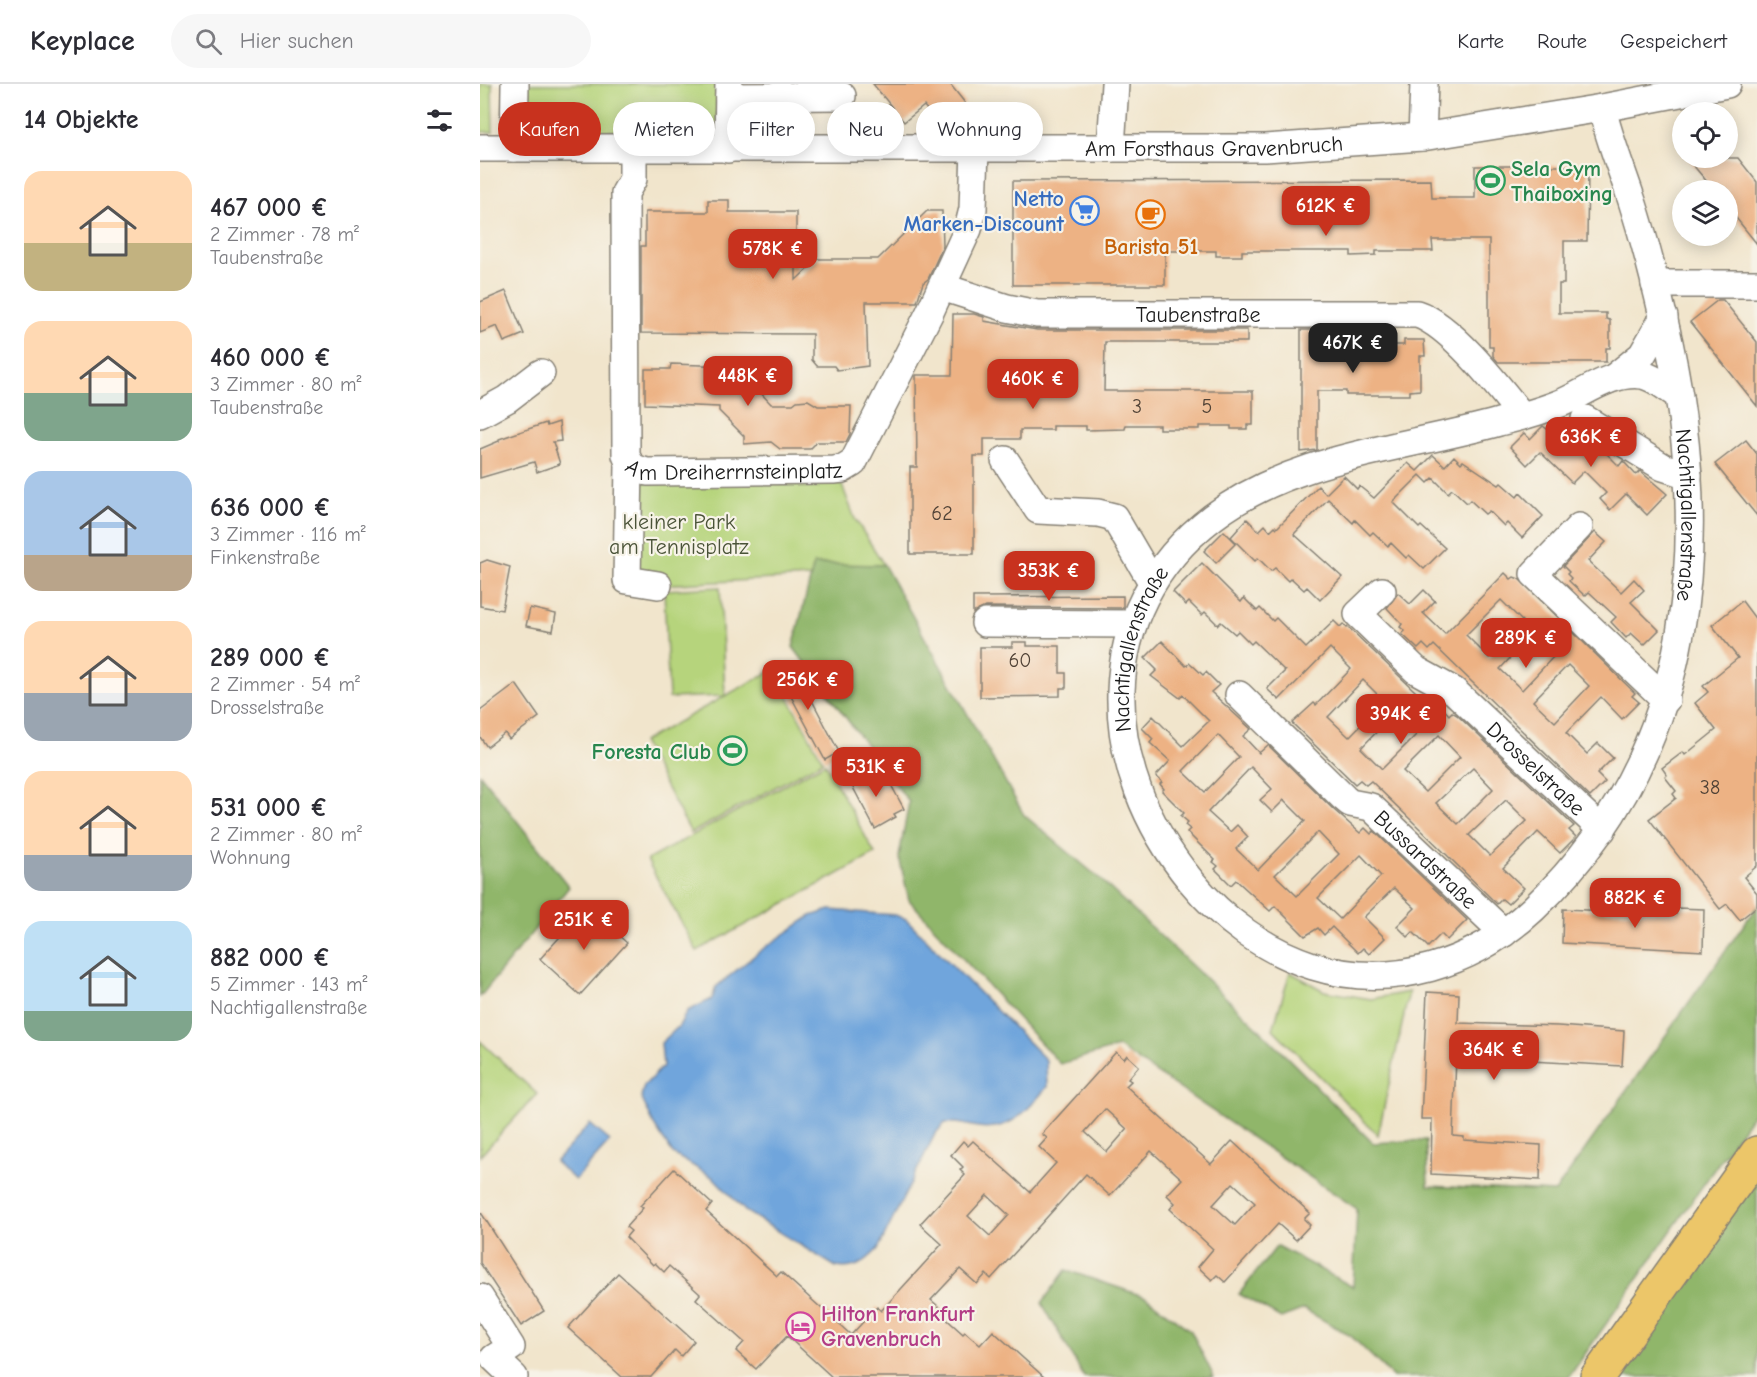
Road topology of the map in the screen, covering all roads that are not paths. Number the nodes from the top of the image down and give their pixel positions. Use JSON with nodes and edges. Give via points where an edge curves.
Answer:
{"nodes":[{"id":1,"x":514,"y":84,"type":"edge"},
{"id":2,"x":1115,"y":84,"type":"edge"},
{"id":3,"x":1424,"y":84,"type":"edge"},
{"id":4,"x":1727,"y":84,"type":"edge"},
{"id":5,"x":729,"y":91,"type":"edge"},
{"id":6,"x":842,"y":96,"type":"dead end"},
{"id":7,"x":514,"y":102,"type":"edge"},
{"id":8,"x":1602,"y":108,"type":"junction"},
{"id":9,"x":1422,"y":137,"type":"junction"},
{"id":10,"x":480,"y":148,"type":"edge"},
{"id":11,"x":498,"y":148,"type":"edge"},
{"id":12,"x":1043,"y":148,"type":"edge"},
{"id":13,"x":1111,"y":148,"type":"junction"},
{"id":14,"x":815,"y":149,"type":"edge"},
{"id":15,"x":916,"y":149,"type":"edge"},
{"id":16,"x":633,"y":156,"type":"edge"},
{"id":17,"x":974,"y":156,"type":"edge"},
{"id":18,"x":1655,"y":284,"type":"junction"},
{"id":19,"x":1757,"y":284,"type":"edge"},
{"id":20,"x":942,"y":287,"type":"junction"},
{"id":21,"x":1664,"y":317,"type":"junction"},
{"id":22,"x":541,"y":373,"type":"dead end"},
{"id":23,"x":1616,"y":376,"type":"junction"},
{"id":24,"x":1679,"y":396,"type":"junction"},
{"id":25,"x":480,"y":414,"type":"edge"},
{"id":26,"x":1522,"y":416,"type":"junction"},
{"id":27,"x":1585,"y":419,"type":"dead end"},
{"id":28,"x":1005,"y":460,"type":"dead end"},
{"id":29,"x":629,"y":464,"type":"junction"},
{"id":30,"x":1688,"y":475,"type":"junction"},
{"id":31,"x":1579,"y":527,"type":"dead end"},
{"id":32,"x":1152,"y":582,"type":"junction"},
{"id":33,"x":658,"y":585,"type":"dead end"},
{"id":34,"x":1382,"y":591,"type":"dead end"},
{"id":35,"x":985,"y":623,"type":"dead end"},
{"id":36,"x":1133,"y":624,"type":"junction"},
{"id":37,"x":1239,"y":695,"type":"dead end"},
{"id":38,"x":1666,"y":700,"type":"junction"},
{"id":39,"x":1602,"y":830,"type":"junction"},
{"id":40,"x":1504,"y":933,"type":"junction"},
{"id":41,"x":1757,"y":1153,"type":"edge"},
{"id":42,"x":480,"y":1298,"type":"edge"},
{"id":43,"x":514,"y":1377,"type":"edge"},
{"id":44,"x":1597,"y":1377,"type":"edge"}],
"edges":[{"from":1,"to":7,"type":"street"},
{"from":2,"to":13,"type":"street"},
{"from":3,"to":9,"type":"street"},
{"from":4,"to":8,"type":"street","name":"Am Forsthaus Gravenbruch"},
{"from":5,"to":6,"type":"street"},
{"from":8,"to":9,"type":"street","name":"Am Forsthaus Gravenbruch"},
{"from":8,"to":18,"type":"street","name":"Nachtigallenstraße"},
{"from":9,"to":13,"type":"street","name":"Am Forsthaus Gravenbruch","via":[[1265,148]]},
{"from":10,"to":11,"type":"street","name":"Am Forsthaus Gravenbruch"},
{"from":12,"to":13,"type":"street","name":"Am Forsthaus Gravenbruch"},
{"from":14,"to":15,"type":"street","name":"Am Forsthaus Gravenbruch"},
{"from":16,"to":29,"type":"street","name":"Am Dreiherrnsteinplatz","via":[[633,179],[625,193],[624,377]]},
{"from":17,"to":20,"type":"street","name":"Am Dreiherrnsteinplatz","via":[[970,219]]},
{"from":18,"to":19,"type":"street"},
{"from":18,"to":21,"type":"street","name":"Nachtigallenstraße"},
{"from":20,"to":26,"type":"street","name":"Taubenstraße","via":[[1037,314],[1417,314],[1443,329]]},
{"from":20,"to":29,"type":"street","name":"Am Dreiherrnsteinplatz","via":[[866,441],[849,466],[834,470],[647,472]]},
{"from":21,"to":23,"type":"street","name":"Nachtigallenstraße","via":[[1642,355]]},
{"from":21,"to":24,"type":"street","name":"Nachtigallenstraße"},
{"from":22,"to":25,"type":"street"},
{"from":23,"to":24,"type":"street","name":"Nachtigallenstraße","via":[[1645,375]]},
{"from":23,"to":26,"type":"street","name":"Nachtigallenstraße","via":[[1563,402]]},
{"from":24,"to":30,"type":"street","name":"Nachtigallenstraße"},
{"from":26,"to":32,"type":"street","name":"Nachtigallenstraße","via":[[1330,462],[1270,484],[1231,505],[1202,527],[1170,556]]},
{"from":27,"to":30,"type":"street","via":[[1663,467]]},
{"from":28,"to":32,"type":"street","via":[[1038,510],[1114,517]]},
{"from":29,"to":33,"type":"street","via":[[627,580]]},
{"from":30,"to":38,"type":"street","name":"Nachtigallenstraße","via":[[1691,551],[1687,595]]},
{"from":31,"to":38,"type":"street","via":[[1534,574]]},
{"from":32,"to":36,"type":"street","name":"Nachtigallenstraße"},
{"from":34,"to":39,"type":"street","name":"Drosselstraße","via":[[1358,614],[1416,670],[1454,691]]},
{"from":35,"to":36,"type":"street"},
{"from":36,"to":40,"type":"street","name":"Nachtigallenstraße","via":[[1120,686],[1124,741],[1139,798],[1172,856],[1199,891],[1232,922],[1294,959],[1327,970],[1369,975],[1396,975],[1442,965]]},
{"from":37,"to":40,"type":"street","name":"Bussardstraße","via":[[1344,798],[1371,807]]},
{"from":38,"to":39,"type":"street","name":"Nachtigallenstraße","via":[[1629,786]]},
{"from":39,"to":40,"type":"street","name":"Nachtigallenstraße","via":[[1552,891]]},
{"from":41,"to":44,"type":"main road"},
{"from":42,"to":43,"type":"street","via":[[511,1347],[494,1358]]}]}
